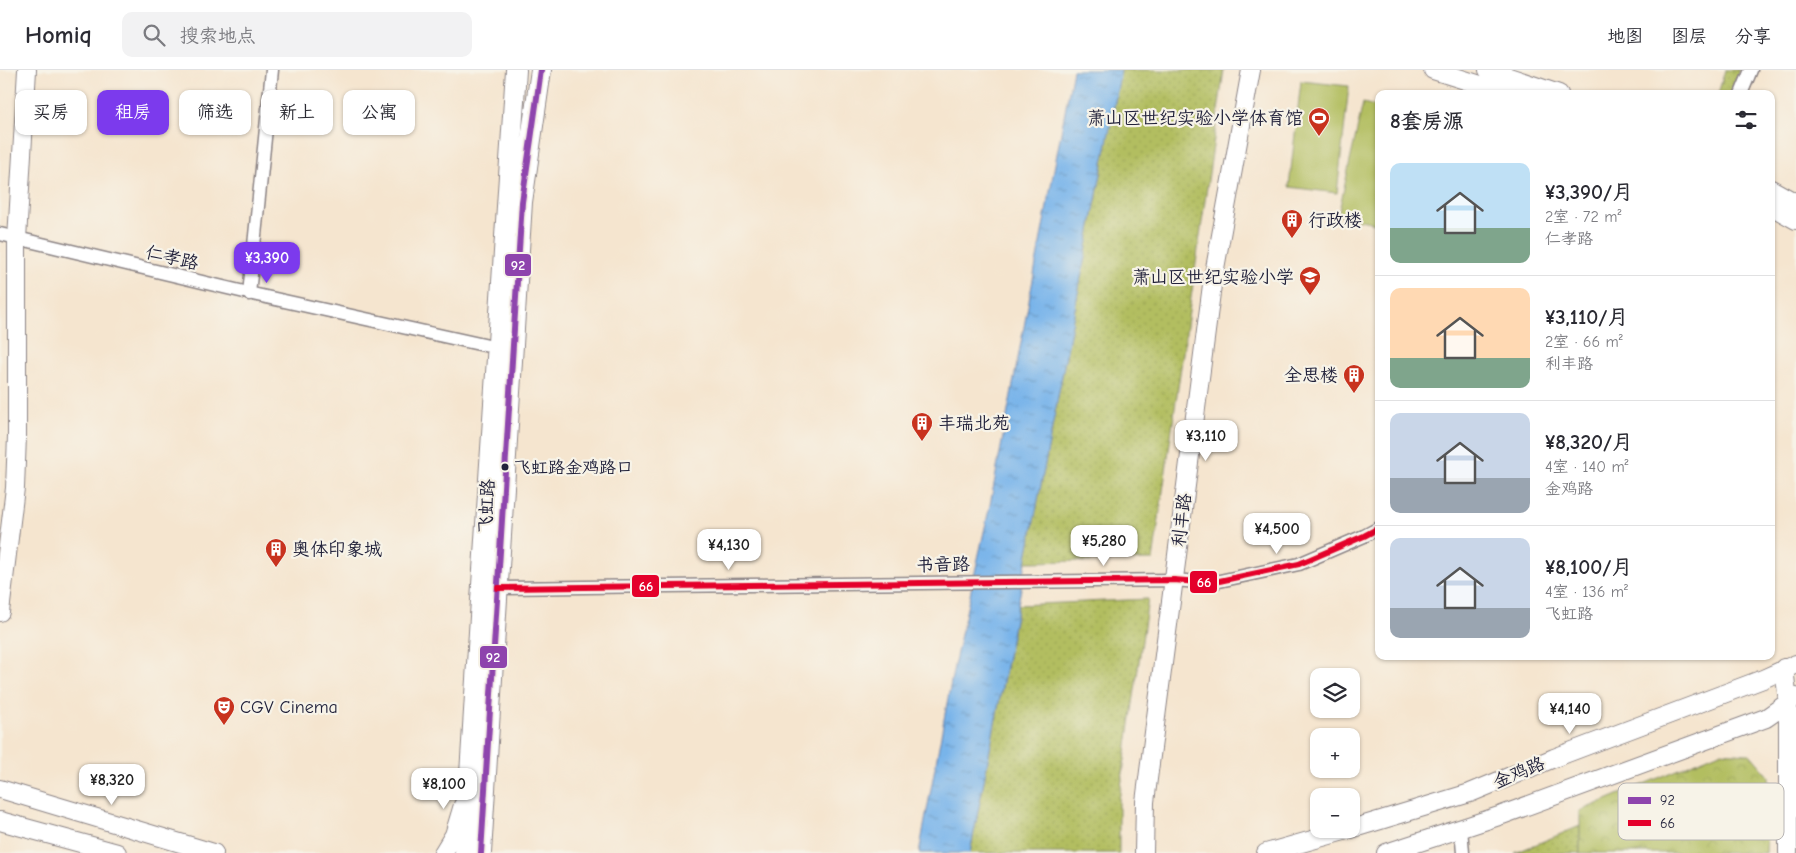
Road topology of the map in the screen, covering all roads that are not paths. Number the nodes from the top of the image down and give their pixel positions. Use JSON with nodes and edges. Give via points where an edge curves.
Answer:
{"nodes":[{"id":1,"x":27,"y":70,"type":"edge"},
{"id":2,"x":272,"y":70,"type":"edge"},
{"id":3,"x":516,"y":70,"type":"edge"},
{"id":4,"x":541,"y":70,"type":"edge"},
{"id":5,"x":1251,"y":70,"type":"edge"},
{"id":6,"x":1433,"y":70,"type":"edge"},
{"id":7,"x":1488,"y":70,"type":"edge"},
{"id":8,"x":1751,"y":70,"type":"edge"},
{"id":9,"x":1496,"y":90,"type":"edge"},
{"id":10,"x":1548,"y":90,"type":"edge"},
{"id":11,"x":1743,"y":90,"type":"edge"},
{"id":12,"x":1775,"y":190,"type":"edge"},
{"id":13,"x":1796,"y":203,"type":"edge"},
{"id":14,"x":1775,"y":208,"type":"edge"},
{"id":15,"x":1796,"y":220,"type":"edge"},
{"id":16,"x":8,"y":237,"type":"edge"},
{"id":17,"x":249,"y":294,"type":"junction"},
{"id":18,"x":504,"y":349,"type":"junction"},
{"id":19,"x":1375,"y":530,"type":"edge"},
{"id":20,"x":1174,"y":580,"type":"junction"},
{"id":21,"x":498,"y":588,"type":"junction"},
{"id":22,"x":0,"y":612,"type":"edge"},
{"id":23,"x":1790,"y":666,"type":"edge"},
{"id":24,"x":1792,"y":699,"type":"edge"},
{"id":25,"x":470,"y":781,"type":"junction"},
{"id":26,"x":0,"y":789,"type":"edge"},
{"id":27,"x":0,"y":821,"type":"edge"},
{"id":28,"x":1360,"y":826,"type":"edge"},
{"id":29,"x":1462,"y":828,"type":"junction"},
{"id":30,"x":1319,"y":838,"type":"edge"},
{"id":31,"x":481,"y":843,"type":"edge"},
{"id":32,"x":117,"y":853,"type":"edge"},
{"id":33,"x":214,"y":853,"type":"edge"},
{"id":34,"x":443,"y":853,"type":"edge"},
{"id":35,"x":465,"y":853,"type":"edge"},
{"id":36,"x":490,"y":853,"type":"edge"},
{"id":37,"x":1144,"y":853,"type":"edge"},
{"id":38,"x":1266,"y":853,"type":"edge"},
{"id":39,"x":1386,"y":853,"type":"edge"},
{"id":40,"x":1463,"y":853,"type":"edge"},
{"id":41,"x":1788,"y":853,"type":"edge"}],
"edges":[{"from":1,"to":16,"type":"main road"},
{"from":2,"to":17,"type":"street"},
{"from":3,"to":18,"type":"main road","name":"飞虹路"},
{"from":4,"to":18,"type":"main road","name":"飞虹路"},
{"from":5,"to":20,"type":"main road","name":"利丰路","via":[[1212,285]]},
{"from":6,"to":9,"type":"main road"},
{"from":7,"to":10,"type":"main road"},
{"from":8,"to":11,"type":"street"},
{"from":12,"to":13,"type":"main road"},
{"from":14,"to":15,"type":"main road"},
{"from":16,"to":17,"type":"street","name":"仁孝路"},
{"from":16,"to":22,"type":"main road","via":[[17,436],[15,488]]},
{"from":17,"to":18,"type":"street","name":"仁孝路"},
{"from":18,"to":21,"type":"main road","name":"飞虹路"},
{"from":18,"to":25,"type":"main road","name":"飞虹路"},
{"from":19,"to":20,"type":"street","name":"书音路","via":[[1299,564],[1210,583]]},
{"from":20,"to":21,"type":"street","name":"书音路"},
{"from":20,"to":37,"type":"main road","name":"利丰路","via":[[1146,802]]},
{"from":21,"to":31,"type":"main road","name":"飞虹路"},
{"from":23,"to":24,"type":"main road"},
{"from":23,"to":28,"type":"main road","name":"金鸡路","via":[[1470,793]]},
{"from":24,"to":29,"type":"main road","name":"金鸡路","via":[[1766,718]]},
{"from":24,"to":41,"type":"main road"},
{"from":25,"to":34,"type":"main road","via":[[454,835]]},
{"from":25,"to":35,"type":"main road","name":"飞虹路"},
{"from":26,"to":33,"type":"main road"},
{"from":27,"to":32,"type":"main road"},
{"from":29,"to":39,"type":"main road","name":"金鸡路"},
{"from":29,"to":40,"type":"street"},
{"from":30,"to":38,"type":"main road","name":"金鸡路"},
{"from":31,"to":36,"type":"main road"}]}
